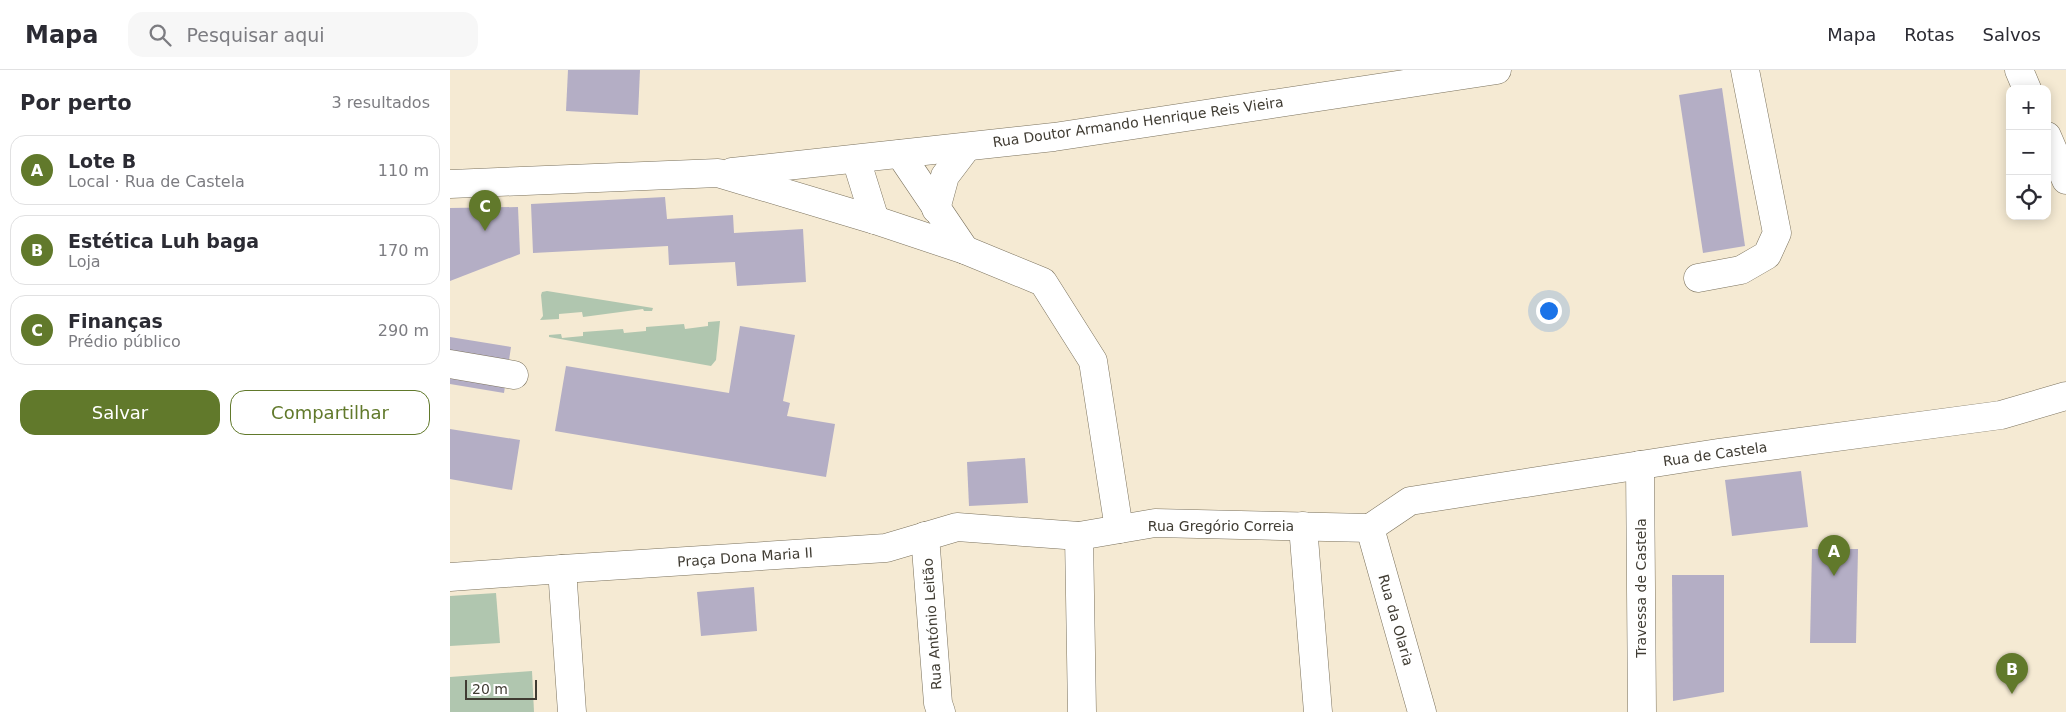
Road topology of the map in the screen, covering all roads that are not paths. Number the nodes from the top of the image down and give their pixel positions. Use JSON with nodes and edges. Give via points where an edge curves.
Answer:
{"nodes":[{"id":1,"x":1496,"y":70,"type":"edge"},
{"id":2,"x":1745,"y":70,"type":"edge"},
{"id":3,"x":2019,"y":70,"type":"edge"},
{"id":4,"x":2025,"y":85,"type":"edge"},
{"id":5,"x":2051,"y":145,"type":"edge"},
{"id":6,"x":967,"y":147,"type":"junction"},
{"id":7,"x":900,"y":154,"type":"junction"},
{"id":8,"x":856,"y":159,"type":"junction"},
{"id":9,"x":718,"y":173,"type":"junction"},
{"id":10,"x":2066,"y":180,"type":"edge"},
{"id":11,"x":450,"y":184,"type":"edge"},
{"id":12,"x":936,"y":209,"type":"junction"},
{"id":13,"x":875,"y":220,"type":"junction"},
{"id":14,"x":965,"y":250,"type":"junction"},
{"id":15,"x":1698,"y":278,"type":"dead end"},
{"id":16,"x":450,"y":364,"type":"edge"},
{"id":17,"x":514,"y":375,"type":"dead end"},
{"id":18,"x":2066,"y":396,"type":"edge"},
{"id":19,"x":1640,"y":465,"type":"junction"},
{"id":20,"x":1303,"y":526,"type":"junction"},
{"id":21,"x":1370,"y":528,"type":"junction"},
{"id":22,"x":1119,"y":529,"type":"junction"},
{"id":23,"x":925,"y":536,"type":"junction"},
{"id":24,"x":1079,"y":536,"type":"junction"},
{"id":25,"x":562,"y":569,"type":"junction"},
{"id":26,"x":450,"y":577,"type":"edge"},
{"id":27,"x":572,"y":712,"type":"edge"},
{"id":28,"x":941,"y":712,"type":"edge"},
{"id":29,"x":1082,"y":712,"type":"edge"},
{"id":30,"x":1318,"y":712,"type":"edge"},
{"id":31,"x":1422,"y":712,"type":"edge"},
{"id":32,"x":1642,"y":712,"type":"edge"}],
"edges":[{"from":1,"to":6,"type":"street","name":"Rua Doutor Armando Henrique Reis Vieira","via":[[1054,138]]},
{"from":2,"to":15,"type":"street","via":[[1777,233],[1767,255],[1741,270]]},
{"from":3,"to":4,"type":"street"},
{"from":5,"to":10,"type":"street"},
{"from":6,"to":7,"type":"street","name":"Rua Doutor Armando Henrique Reis Vieira"},
{"from":6,"to":12,"type":"street","via":[[945,176]]},
{"from":7,"to":8,"type":"street","name":"Rua Doutor Armando Henrique Reis Vieira"},
{"from":7,"to":12,"type":"street"},
{"from":8,"to":9,"type":"street","name":"Rua Doutor Armando Henrique Reis Vieira"},
{"from":8,"to":13,"type":"street"},
{"from":9,"to":11,"type":"street","name":"Rua Doutor Armando Henrique Reis Vieira"},
{"from":9,"to":13,"type":"street"},
{"from":12,"to":14,"type":"street"},
{"from":13,"to":14,"type":"street"},
{"from":14,"to":22,"type":"street","via":[[1043,282],[1093,361]]},
{"from":16,"to":17,"type":"street"},
{"from":18,"to":19,"type":"street","name":"Rua de Castela","via":[[2001,415]]},
{"from":19,"to":21,"type":"street","name":"Rua de Castela","via":[[1410,500]]},
{"from":19,"to":32,"type":"street","name":"Travessa de Castela"},
{"from":20,"to":21,"type":"street","name":"Rua Gregório Correia"},
{"from":20,"to":22,"type":"street","name":"Rua Gregório Correia","via":[[1154,523]]},
{"from":20,"to":30,"type":"street"},
{"from":21,"to":31,"type":"street","name":"Rua da Olaria"},
{"from":22,"to":24,"type":"street","name":"Rua Gregório Correia"},
{"from":23,"to":24,"type":"street","name":"Rua Gregório Correia","via":[[957,527]]},
{"from":23,"to":25,"type":"street","name":"Praça Dona Maria II","via":[[886,548]]},
{"from":23,"to":28,"type":"street","name":"Rua António Leitão"},
{"from":24,"to":29,"type":"street"},
{"from":25,"to":26,"type":"street","name":"Praça Dona Maria II"},
{"from":25,"to":27,"type":"street"}]}
